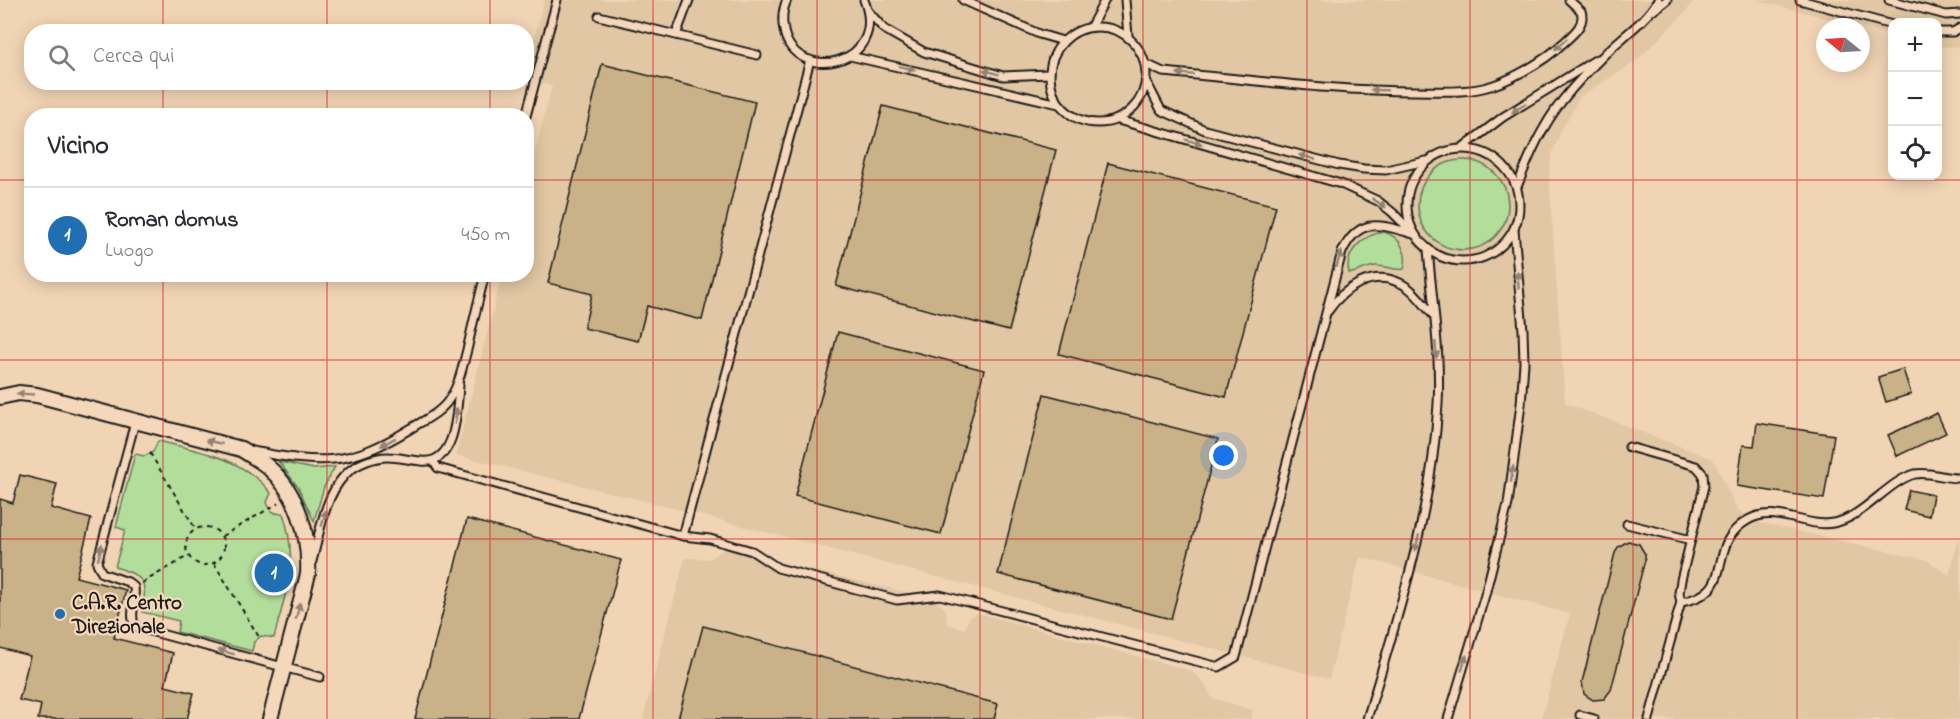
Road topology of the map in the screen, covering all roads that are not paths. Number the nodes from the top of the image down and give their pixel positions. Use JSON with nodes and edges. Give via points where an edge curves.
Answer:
{"nodes":[{"id":1,"x":557,"y":0,"type":"edge"},
{"id":2,"x":689,"y":0,"type":"edge"},
{"id":3,"x":787,"y":0,"type":"edge"},
{"id":4,"x":864,"y":0,"type":"edge"},
{"id":5,"x":963,"y":0,"type":"edge"},
{"id":6,"x":1105,"y":0,"type":"edge"},
{"id":7,"x":1125,"y":0,"type":"edge"},
{"id":8,"x":1569,"y":0,"type":"edge"},
{"id":9,"x":1658,"y":0,"type":"edge"},
{"id":10,"x":1667,"y":0,"type":"edge"},
{"id":11,"x":1800,"y":0,"type":"edge"},
{"id":12,"x":1889,"y":0,"type":"edge"},
{"id":13,"x":868,"y":11,"type":"junction"},
{"id":14,"x":1652,"y":12,"type":"junction"},
{"id":15,"x":1960,"y":14,"type":"edge"},
{"id":16,"x":599,"y":16,"type":"dead end"},
{"id":17,"x":1888,"y":24,"type":"edge"},
{"id":18,"x":1091,"y":26,"type":"junction"},
{"id":19,"x":1960,"y":28,"type":"edge"},
{"id":20,"x":1942,"y":32,"type":"edge"},
{"id":21,"x":676,"y":35,"type":"junction"},
{"id":22,"x":1128,"y":36,"type":"junction"},
{"id":23,"x":1063,"y":41,"type":"junction"},
{"id":24,"x":757,"y":55,"type":"dead end"},
{"id":25,"x":1604,"y":55,"type":"junction"},
{"id":26,"x":850,"y":56,"type":"junction"},
{"id":27,"x":810,"y":60,"type":"junction"},
{"id":28,"x":1146,"y":64,"type":"junction"},
{"id":29,"x":1049,"y":74,"type":"junction"},
{"id":30,"x":1146,"y":81,"type":"junction"},
{"id":31,"x":534,"y":86,"type":"edge"},
{"id":32,"x":533,"y":90,"type":"edge"},
{"id":33,"x":1059,"y":104,"type":"junction"},
{"id":34,"x":528,"y":108,"type":"edge"},
{"id":35,"x":1118,"y":120,"type":"junction"},
{"id":36,"x":1462,"y":148,"type":"junction"},
{"id":37,"x":1426,"y":161,"type":"junction"},
{"id":38,"x":1517,"y":187,"type":"junction"},
{"id":39,"x":1514,"y":230,"type":"junction"},
{"id":40,"x":1414,"y":234,"type":"junction"},
{"id":41,"x":1428,"y":249,"type":"junction"},
{"id":42,"x":483,"y":282,"type":"edge"},
{"id":43,"x":1325,"y":316,"type":"junction"},
{"id":44,"x":1434,"y":316,"type":"junction"},
{"id":45,"x":460,"y":377,"type":"junction"},
{"id":46,"x":0,"y":398,"type":"edge"},
{"id":47,"x":135,"y":422,"type":"junction"},
{"id":48,"x":1629,"y":447,"type":"dead end"},
{"id":49,"x":241,"y":449,"type":"junction"},
{"id":50,"x":433,"y":461,"type":"junction"},
{"id":51,"x":1960,"y":478,"type":"edge"},
{"id":52,"x":1627,"y":524,"type":"dead end"},
{"id":53,"x":684,"y":536,"type":"junction"},
{"id":54,"x":1691,"y":540,"type":"junction"},
{"id":55,"x":308,"y":574,"type":"junction"},
{"id":56,"x":1681,"y":602,"type":"junction"},
{"id":57,"x":283,"y":667,"type":"junction"},
{"id":58,"x":320,"y":677,"type":"dead end"},
{"id":59,"x":1580,"y":715,"type":"dead end"},
{"id":60,"x":270,"y":719,"type":"edge"},
{"id":61,"x":1367,"y":719,"type":"edge"},
{"id":62,"x":1448,"y":719,"type":"edge"},
{"id":63,"x":1594,"y":719,"type":"edge"},
{"id":64,"x":1649,"y":719,"type":"edge"}],
"edges":[{"from":1,"to":31,"type":"lane"},
{"from":2,"to":21,"type":"lane"},
{"from":3,"to":27,"type":"lane","via":[[782,20],[785,37],[795,51]]},
{"from":4,"to":13,"type":"lane"},
{"from":5,"to":23,"type":"lane"},
{"from":6,"to":18,"type":"lane"},
{"from":7,"to":22,"type":"lane"},
{"from":8,"to":28,"type":"lane","one_way":true,"via":[[1581,11],[1582,19],[1579,28],[1559,47],[1537,64],[1494,85],[1466,91],[1354,89],[1163,72]]},
{"from":9,"to":14,"type":"lane"},
{"from":10,"to":14,"type":"lane"},
{"from":11,"to":17,"type":"lane"},
{"from":12,"to":15,"type":"lane","via":[[1946,15]]},
{"from":13,"to":26,"type":"lane","via":[[866,36]]},
{"from":29,"to":13,"type":"lane","one_way":true,"via":[[1003,76],[924,52],[884,29]]},
{"from":14,"to":25,"type":"lane"},
{"from":16,"to":21,"type":"lane"},
{"from":18,"to":22,"type":"lane","via":[[1104,26]]},
{"from":18,"to":23,"type":"lane"},
{"from":19,"to":20,"type":"lane"},
{"from":21,"to":24,"type":"lane"},
{"from":22,"to":28,"type":"lane"},
{"from":23,"to":29,"type":"lane"},
{"from":25,"to":36,"type":"lane","one_way":true,"via":[[1503,117]]},
{"from":25,"to":38,"type":"lane","via":[[1544,127]]},
{"from":26,"to":27,"type":"lane","via":[[837,62]]},
{"from":26,"to":33,"type":"lane","one_way":true},
{"from":27,"to":53,"type":"lane"},
{"from":28,"to":30,"type":"lane"},
{"from":29,"to":33,"type":"lane"},
{"from":30,"to":35,"type":"lane","via":[[1137,104]]},
{"from":37,"to":30,"type":"lane","one_way":true,"via":[[1386,170],[1364,169],[1205,130],[1161,110]]},
{"from":32,"to":34,"type":"lane"},
{"from":33,"to":35,"type":"lane","via":[[1086,122]]},
{"from":35,"to":40,"type":"lane","one_way":true,"via":[[1341,184],[1378,201]]},
{"from":36,"to":37,"type":"lane","via":[[1443,151]]},
{"from":36,"to":38,"type":"lane","via":[[1496,158]]},
{"from":37,"to":40,"type":"lane","via":[[1409,187],[1406,203]]},
{"from":38,"to":39,"type":"lane","via":[[1518,216]]},
{"from":39,"to":41,"type":"lane","via":[[1498,249],[1475,260],[1442,258]]},
{"from":62,"to":39,"type":"lane","one_way":true,"via":[[1510,493],[1524,363]]},
{"from":40,"to":41,"type":"lane"},
{"from":43,"to":40,"type":"lane","one_way":true,"via":[[1338,261],[1346,243],[1358,230],[1382,225]]},
{"from":41,"to":44,"type":"lane"},
{"from":42,"to":45,"type":"lane"},
{"from":43,"to":44,"type":"lane","via":[[1343,293],[1356,284],[1385,278],[1401,283]]},
{"from":43,"to":53,"type":"lane","via":[[1236,657],[1219,667],[940,595],[897,600],[778,568],[752,551]]},
{"from":44,"to":61,"type":"lane","one_way":true,"via":[[1438,404],[1428,497],[1410,576]]},
{"from":45,"to":49,"type":"lane","one_way":true,"via":[[438,412],[370,451],[320,461]]},
{"from":50,"to":45,"type":"lane","one_way":true,"via":[[446,450],[453,434]]},
{"from":47,"to":46,"type":"street","one_way":true,"via":[[28,393]]},
{"from":49,"to":47,"type":"street","one_way":true},
{"from":57,"to":47,"type":"lane","one_way":true,"via":[[136,628],[132,619],[134,587],[102,573],[97,563]]},
{"from":48,"to":54,"type":"lane","via":[[1696,466],[1703,474],[1704,486]]},
{"from":49,"to":55,"type":"street","via":[[281,481],[298,510],[308,547]]},
{"from":50,"to":53,"type":"lane","via":[[438,468]]},
{"from":55,"to":50,"type":"lane","one_way":true,"via":[[327,507],[346,473],[387,456]]},
{"from":51,"to":56,"type":"lane","via":[[1912,475],[1857,513],[1835,523],[1819,524],[1775,515],[1754,517],[1730,536],[1710,591],[1698,599]]},
{"from":52,"to":54,"type":"lane"},
{"from":54,"to":56,"type":"lane","via":[[1680,585]]},
{"from":57,"to":55,"type":"street","one_way":true},
{"from":56,"to":64,"type":"lane"},
{"from":57,"to":58,"type":"lane"},
{"from":57,"to":60,"type":"street"},
{"from":59,"to":63,"type":"lane"}]}
